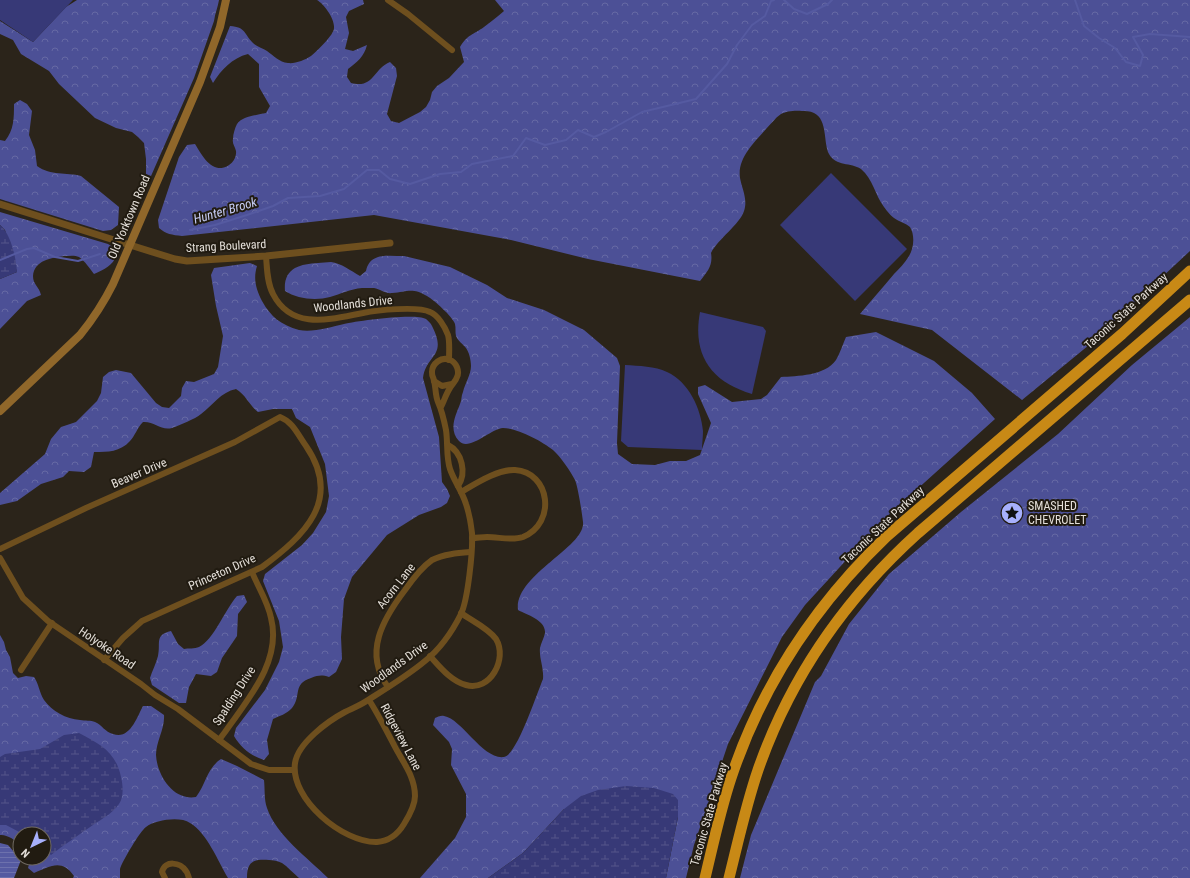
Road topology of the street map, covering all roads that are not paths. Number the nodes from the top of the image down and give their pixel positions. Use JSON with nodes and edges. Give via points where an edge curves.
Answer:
{"nodes":[{"id":1,"x":226,"y":0,"type":"edge"},
{"id":2,"x":388,"y":0,"type":"edge"},
{"id":3,"x":452,"y":50,"type":"dead end"},
{"id":4,"x":0,"y":204,"type":"edge"},
{"id":5,"x":390,"y":242,"type":"dead end"},
{"id":6,"x":130,"y":245,"type":"junction"},
{"id":7,"x":266,"y":256,"type":"junction"},
{"id":8,"x":1190,"y":270,"type":"edge"},
{"id":9,"x":1190,"y":300,"type":"edge"},
{"id":10,"x":449,"y":360,"type":"junction"},
{"id":11,"x":434,"y":381,"type":"junction"},
{"id":12,"x":452,"y":384,"type":"junction"},
{"id":13,"x":441,"y":407,"type":"junction"},
{"id":14,"x":0,"y":411,"type":"edge"},
{"id":15,"x":286,"y":420,"type":"joint"},
{"id":16,"x":448,"y":445,"type":"junction"},
{"id":17,"x":459,"y":489,"type":"junction"},
{"id":18,"x":472,"y":538,"type":"junction"},
{"id":19,"x":0,"y":549,"type":"edge"},
{"id":20,"x":471,"y":552,"type":"junction"},
{"id":21,"x":0,"y":558,"type":"edge"},
{"id":22,"x":252,"y":572,"type":"junction"},
{"id":23,"x":461,"y":613,"type":"junction"},
{"id":24,"x":52,"y":623,"type":"junction"},
{"id":25,"x":430,"y":656,"type":"junction"},
{"id":26,"x":104,"y":660,"type":"junction"},
{"id":27,"x":21,"y":670,"type":"dead end"},
{"id":28,"x":388,"y":687,"type":"junction"},
{"id":29,"x":369,"y":700,"type":"junction"},
{"id":30,"x":218,"y":740,"type":"junction"},
{"id":31,"x":294,"y":770,"type":"junction"},
{"id":32,"x":165,"y":878,"type":"edge"},
{"id":33,"x":189,"y":878,"type":"edge"},
{"id":34,"x":704,"y":878,"type":"edge"},
{"id":35,"x":729,"y":878,"type":"edge"}],
"edges":[{"from":1,"to":6,"type":"main road","name":"Old Yorktown Road","via":[[220,27],[200,82]]},
{"from":2,"to":3,"type":"street"},
{"from":4,"to":6,"type":"street","name":"Strang Boulevard"},
{"from":5,"to":7,"type":"street","name":"Strang Boulevard"},
{"from":6,"to":7,"type":"street","name":"Strang Boulevard","via":[[186,261]]},
{"from":6,"to":14,"type":"main road","name":"Old Yorktown Road","via":[[113,284],[91,322]]},
{"from":7,"to":10,"type":"street","name":"Woodlands Drive","via":[[268,278],[273,294],[287,311],[307,320],[329,320],[365,312],[424,309],[438,317],[443,325],[448,336]]},
{"from":8,"to":34,"type":"highway","name":"Taconic State Parkway","via":[[1122,334],[887,536],[856,567],[827,602],[788,656],[747,736],[725,799]]},
{"from":9,"to":35,"type":"highway","via":[[923,528],[856,596],[805,669],[775,728],[752,790]]},
{"from":10,"to":11,"type":"street","name":"Woodlands Drive","via":[[444,359],[434,365]]},
{"from":10,"to":12,"type":"street","name":"Woodlands Drive","via":[[456,364],[458,371],[457,379]]},
{"from":11,"to":12,"type":"street","via":[[442,386]]},
{"from":11,"to":13,"type":"street","name":"Woodlands Drive"},
{"from":12,"to":13,"type":"street","name":"Woodlands Drive"},
{"from":13,"to":16,"type":"street","name":"Woodlands Drive"},
{"from":15,"to":19,"type":"street","name":"Beaver Drive","via":[[280,417],[235,442]]},
{"from":15,"to":22,"type":"street","name":"Princeton Drive","via":[[292,424],[313,456],[321,487],[319,501],[310,523],[300,534],[276,556]]},
{"from":16,"to":17,"type":"street","name":"Woodlands Drive","via":[[449,467]]},
{"from":16,"to":17,"type":"street","name":"Woodlands Drive","via":[[457,453],[462,466],[463,476]]},
{"from":17,"to":18,"type":"street","name":"Woodlands Drive","via":[[466,504]]},
{"from":17,"to":18,"type":"street","via":[[513,470],[532,477],[546,498],[542,520],[525,536],[516,539],[486,536]]},
{"from":18,"to":20,"type":"street","name":"Woodlands Drive"},
{"from":20,"to":23,"type":"street","name":"Woodlands Drive"},
{"from":20,"to":28,"type":"street","name":"Acorn Lane","via":[[450,554],[432,561],[409,583],[391,608],[378,639],[376,659],[378,671]]},
{"from":21,"to":24,"type":"street","name":"Holyoke Road","via":[[23,598]]},
{"from":22,"to":26,"type":"street","name":"Princeton Drive","via":[[142,621]]},
{"from":22,"to":30,"type":"street","name":"Spalding Drive","via":[[271,616],[271,654],[261,679]]},
{"from":23,"to":25,"type":"street","name":"Woodlands Drive","via":[[452,632]]},
{"from":23,"to":25,"type":"street","via":[[495,638],[500,656],[494,673],[478,685],[468,686],[454,679]]},
{"from":24,"to":26,"type":"street","name":"Holyoke Road"},
{"from":24,"to":27,"type":"street"},
{"from":25,"to":28,"type":"street","name":"Woodlands Drive"},
{"from":26,"to":30,"type":"street","name":"Holyoke Road","via":[[178,709]]},
{"from":28,"to":29,"type":"street","name":"Woodlands Drive"},
{"from":29,"to":31,"type":"street","name":"Woodlands Drive","via":[[343,713],[317,732],[297,755]]},
{"from":29,"to":31,"type":"street","name":"Ridgeview Lane","via":[[408,769],[413,785],[413,805],[400,832],[386,840],[371,842],[336,829],[306,799]]},
{"from":30,"to":31,"type":"street","name":"Holyoke Road","via":[[259,768]]},
{"from":32,"to":33,"type":"street","via":[[163,869],[171,863],[186,870]]}]}
